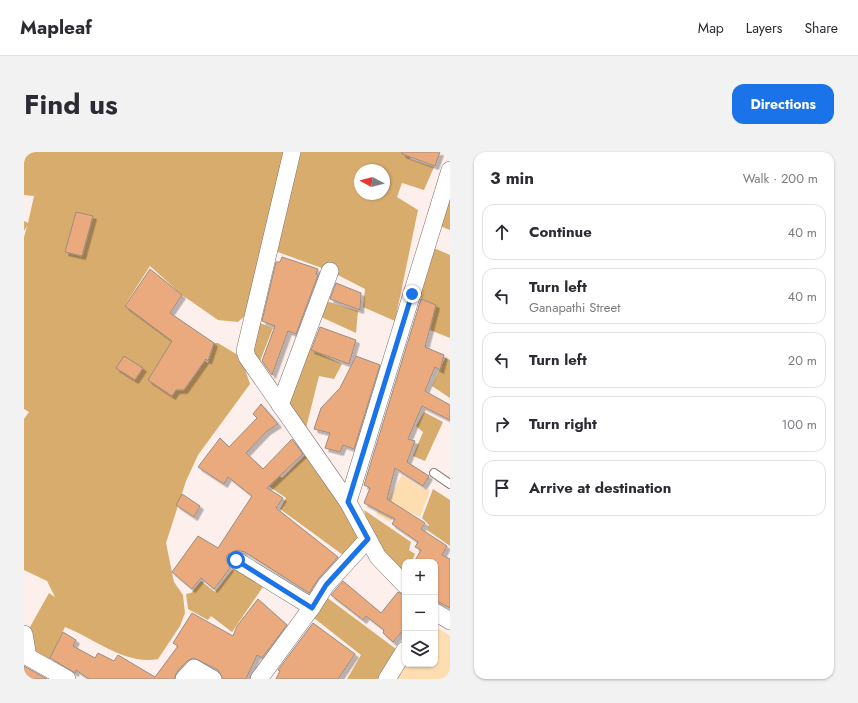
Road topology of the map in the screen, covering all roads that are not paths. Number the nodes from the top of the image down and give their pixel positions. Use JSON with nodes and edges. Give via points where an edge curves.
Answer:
{"nodes":[{"id":1,"x":292,"y":152,"type":"edge"},
{"id":2,"x":450,"y":170,"type":"edge"},
{"id":3,"x":330,"y":271,"type":"dead end"},
{"id":4,"x":280,"y":405,"type":"junction"},
{"id":5,"x":434,"y":474,"type":"dead end"},
{"id":6,"x":450,"y":484,"type":"edge"},
{"id":7,"x":348,"y":502,"type":"junction"},
{"id":8,"x":368,"y":539,"type":"junction"},
{"id":9,"x":236,"y":560,"type":"dead end"},
{"id":10,"x":402,"y":582,"type":"edge"},
{"id":11,"x":312,"y":608,"type":"junction"},
{"id":12,"x":438,"y":614,"type":"edge"},
{"id":13,"x":450,"y":620,"type":"edge"},
{"id":14,"x":24,"y":634,"type":"edge"},
{"id":15,"x":402,"y":655,"type":"edge"},
{"id":16,"x":189,"y":673,"type":"edge"},
{"id":17,"x":67,"y":679,"type":"edge"},
{"id":18,"x":213,"y":679,"type":"edge"},
{"id":19,"x":259,"y":679,"type":"edge"},
{"id":20,"x":388,"y":679,"type":"edge"}],
"edges":[{"from":1,"to":4,"type":"street","via":[[245,351]]},
{"from":2,"to":7,"type":"street"},
{"from":3,"to":4,"type":"street"},
{"from":4,"to":7,"type":"street"},
{"from":5,"to":6,"type":"lane"},
{"from":7,"to":8,"type":"street"},
{"from":8,"to":10,"type":"street","via":[[378,557]]},
{"from":8,"to":11,"type":"street","via":[[326,585]]},
{"from":9,"to":11,"type":"street"},
{"from":11,"to":19,"type":"street"},
{"from":12,"to":13,"type":"street"},
{"from":14,"to":17,"type":"street","via":[[28,656]]},
{"from":15,"to":20,"type":"street"},
{"from":16,"to":18,"type":"street"}]}
